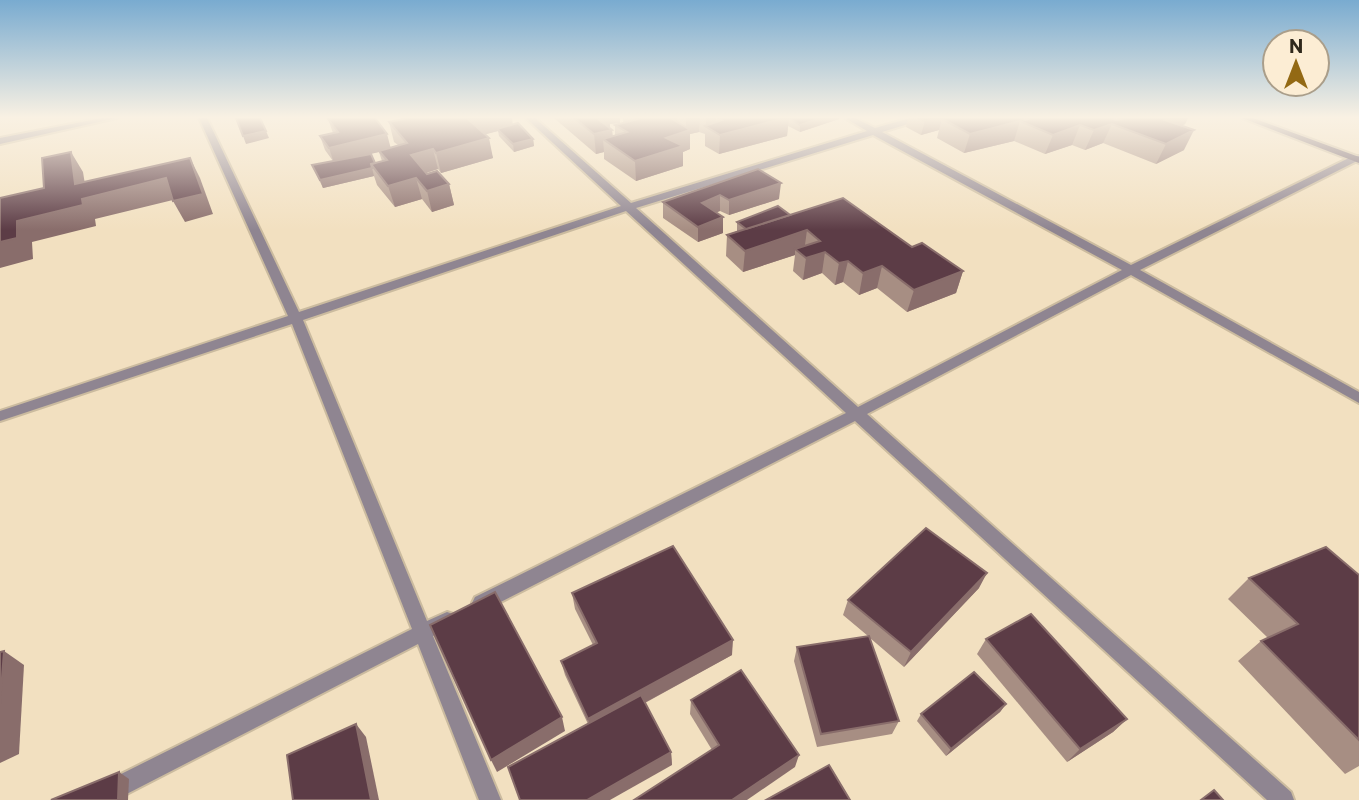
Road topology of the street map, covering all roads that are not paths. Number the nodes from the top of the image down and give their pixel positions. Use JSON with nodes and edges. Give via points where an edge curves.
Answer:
{"nodes":[{"id":1,"x":219,"y":155,"type":"edge"},
{"id":2,"x":572,"y":155,"type":"edge"},
{"id":3,"x":795,"y":155,"type":"edge"},
{"id":4,"x":918,"y":155,"type":"edge"},
{"id":5,"x":1358,"y":159,"type":"edge"},
{"id":6,"x":629,"y":207,"type":"junction"},
{"id":7,"x":1131,"y":270,"type":"junction"},
{"id":8,"x":296,"y":319,"type":"junction"},
{"id":9,"x":1359,"y":398,"type":"edge"},
{"id":10,"x":856,"y":414,"type":"junction"},
{"id":11,"x":0,"y":416,"type":"edge"},
{"id":12,"x":424,"y":631,"type":"junction"},
{"id":13,"x":93,"y":800,"type":"edge"},
{"id":14,"x":490,"y":800,"type":"edge"},
{"id":15,"x":1283,"y":800,"type":"edge"}],
"edges":[{"from":1,"to":8,"type":"street"},
{"from":2,"to":6,"type":"street"},
{"from":3,"to":6,"type":"street"},
{"from":4,"to":7,"type":"street"},
{"from":5,"to":7,"type":"street"},
{"from":6,"to":8,"type":"street"},
{"from":6,"to":10,"type":"street"},
{"from":7,"to":9,"type":"street"},
{"from":7,"to":10,"type":"street"},
{"from":8,"to":11,"type":"street"},
{"from":8,"to":12,"type":"street"},
{"from":10,"to":12,"type":"street"},
{"from":10,"to":15,"type":"street"},
{"from":12,"to":13,"type":"street"},
{"from":12,"to":14,"type":"street"}]}
